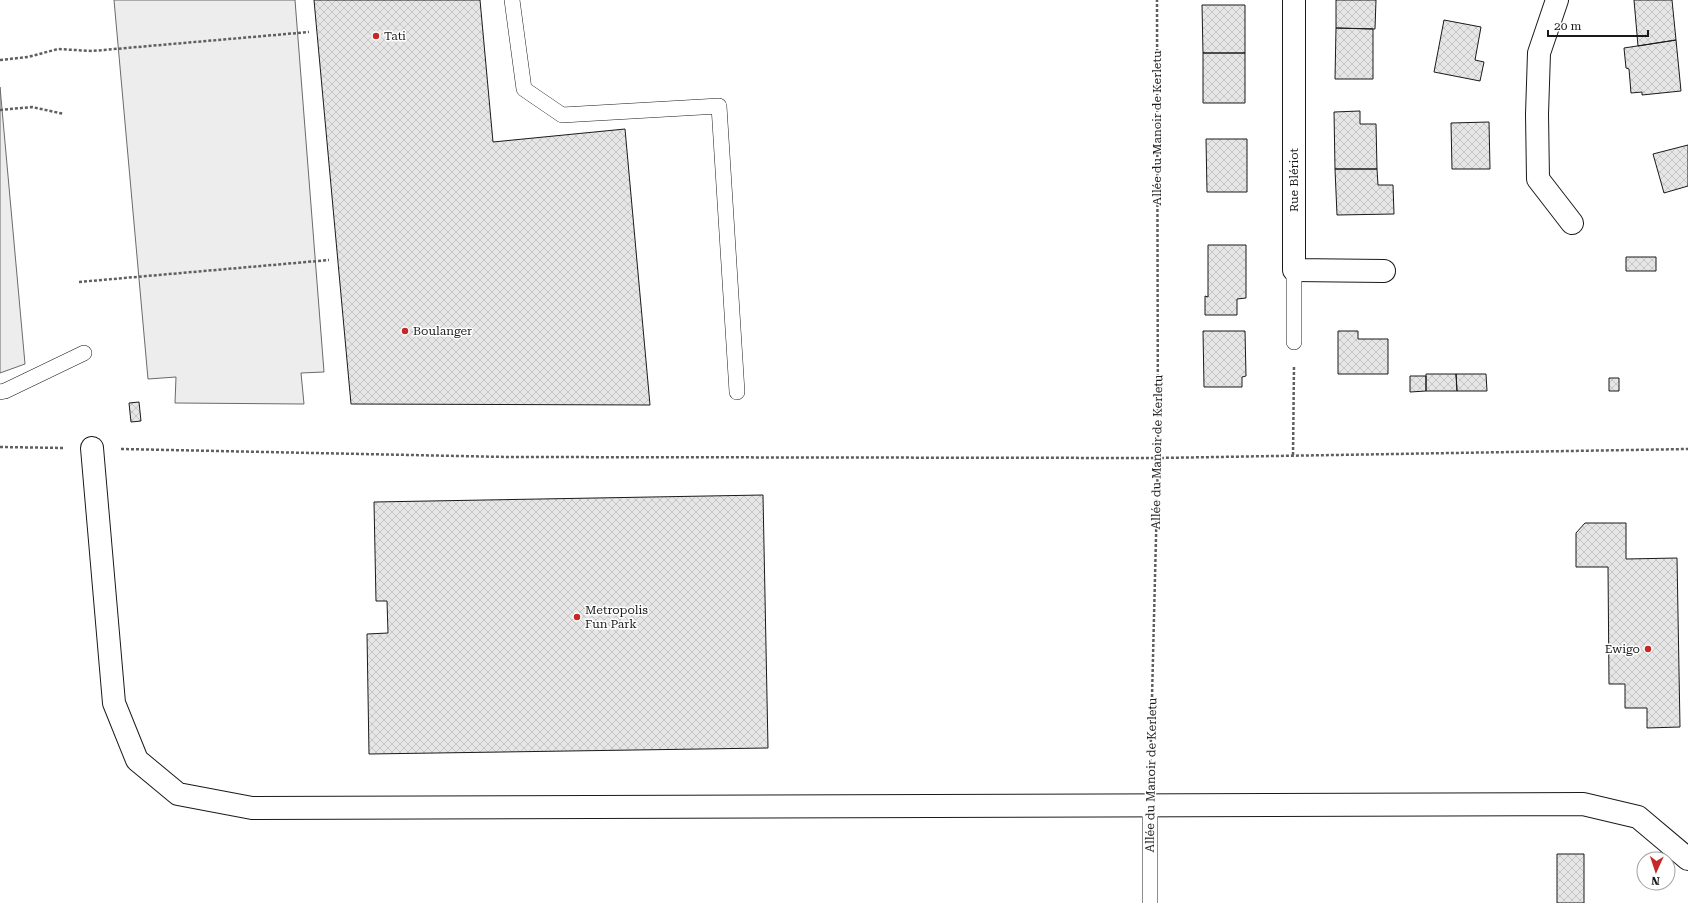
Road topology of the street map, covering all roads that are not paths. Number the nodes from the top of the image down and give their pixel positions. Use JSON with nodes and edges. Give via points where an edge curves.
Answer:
{"nodes":[{"id":1,"x":512,"y":0,"type":"edge"},
{"id":2,"x":1294,"y":0,"type":"edge"},
{"id":3,"x":1556,"y":0,"type":"edge"},
{"id":4,"x":1572,"y":223,"type":"dead end"},
{"id":5,"x":1294,"y":270,"type":"junction"},
{"id":6,"x":1384,"y":271,"type":"dead end"},
{"id":7,"x":1294,"y":342,"type":"road end"},
{"id":8,"x":84,"y":353,"type":"dead end"},
{"id":9,"x":0,"y":392,"type":"edge"},
{"id":10,"x":737,"y":392,"type":"dead end"},
{"id":11,"x":92,"y":448,"type":"road end"},
{"id":12,"x":1150,"y":805,"type":"junction"},
{"id":13,"x":1688,"y":859,"type":"edge"},
{"id":14,"x":1150,"y":903,"type":"edge"}],
"edges":[{"from":1,"to":10,"type":"lane","via":[[524,89],[562,115],[719,106]]},
{"from":2,"to":5,"type":"street","name":"Rue Blériot"},
{"from":3,"to":4,"type":"street","via":[[1539,53],[1538,179]]},
{"from":5,"to":6,"type":"street"},
{"from":5,"to":7,"type":"lane"},
{"from":8,"to":9,"type":"lane"},
{"from":11,"to":12,"type":"street","via":[[114,703],[137,760],[178,794],[252,808]]},
{"from":12,"to":13,"type":"street","via":[[1583,804],[1638,817]]},
{"from":12,"to":14,"type":"lane","name":"Allée du Manoir de Kerletu"}]}
